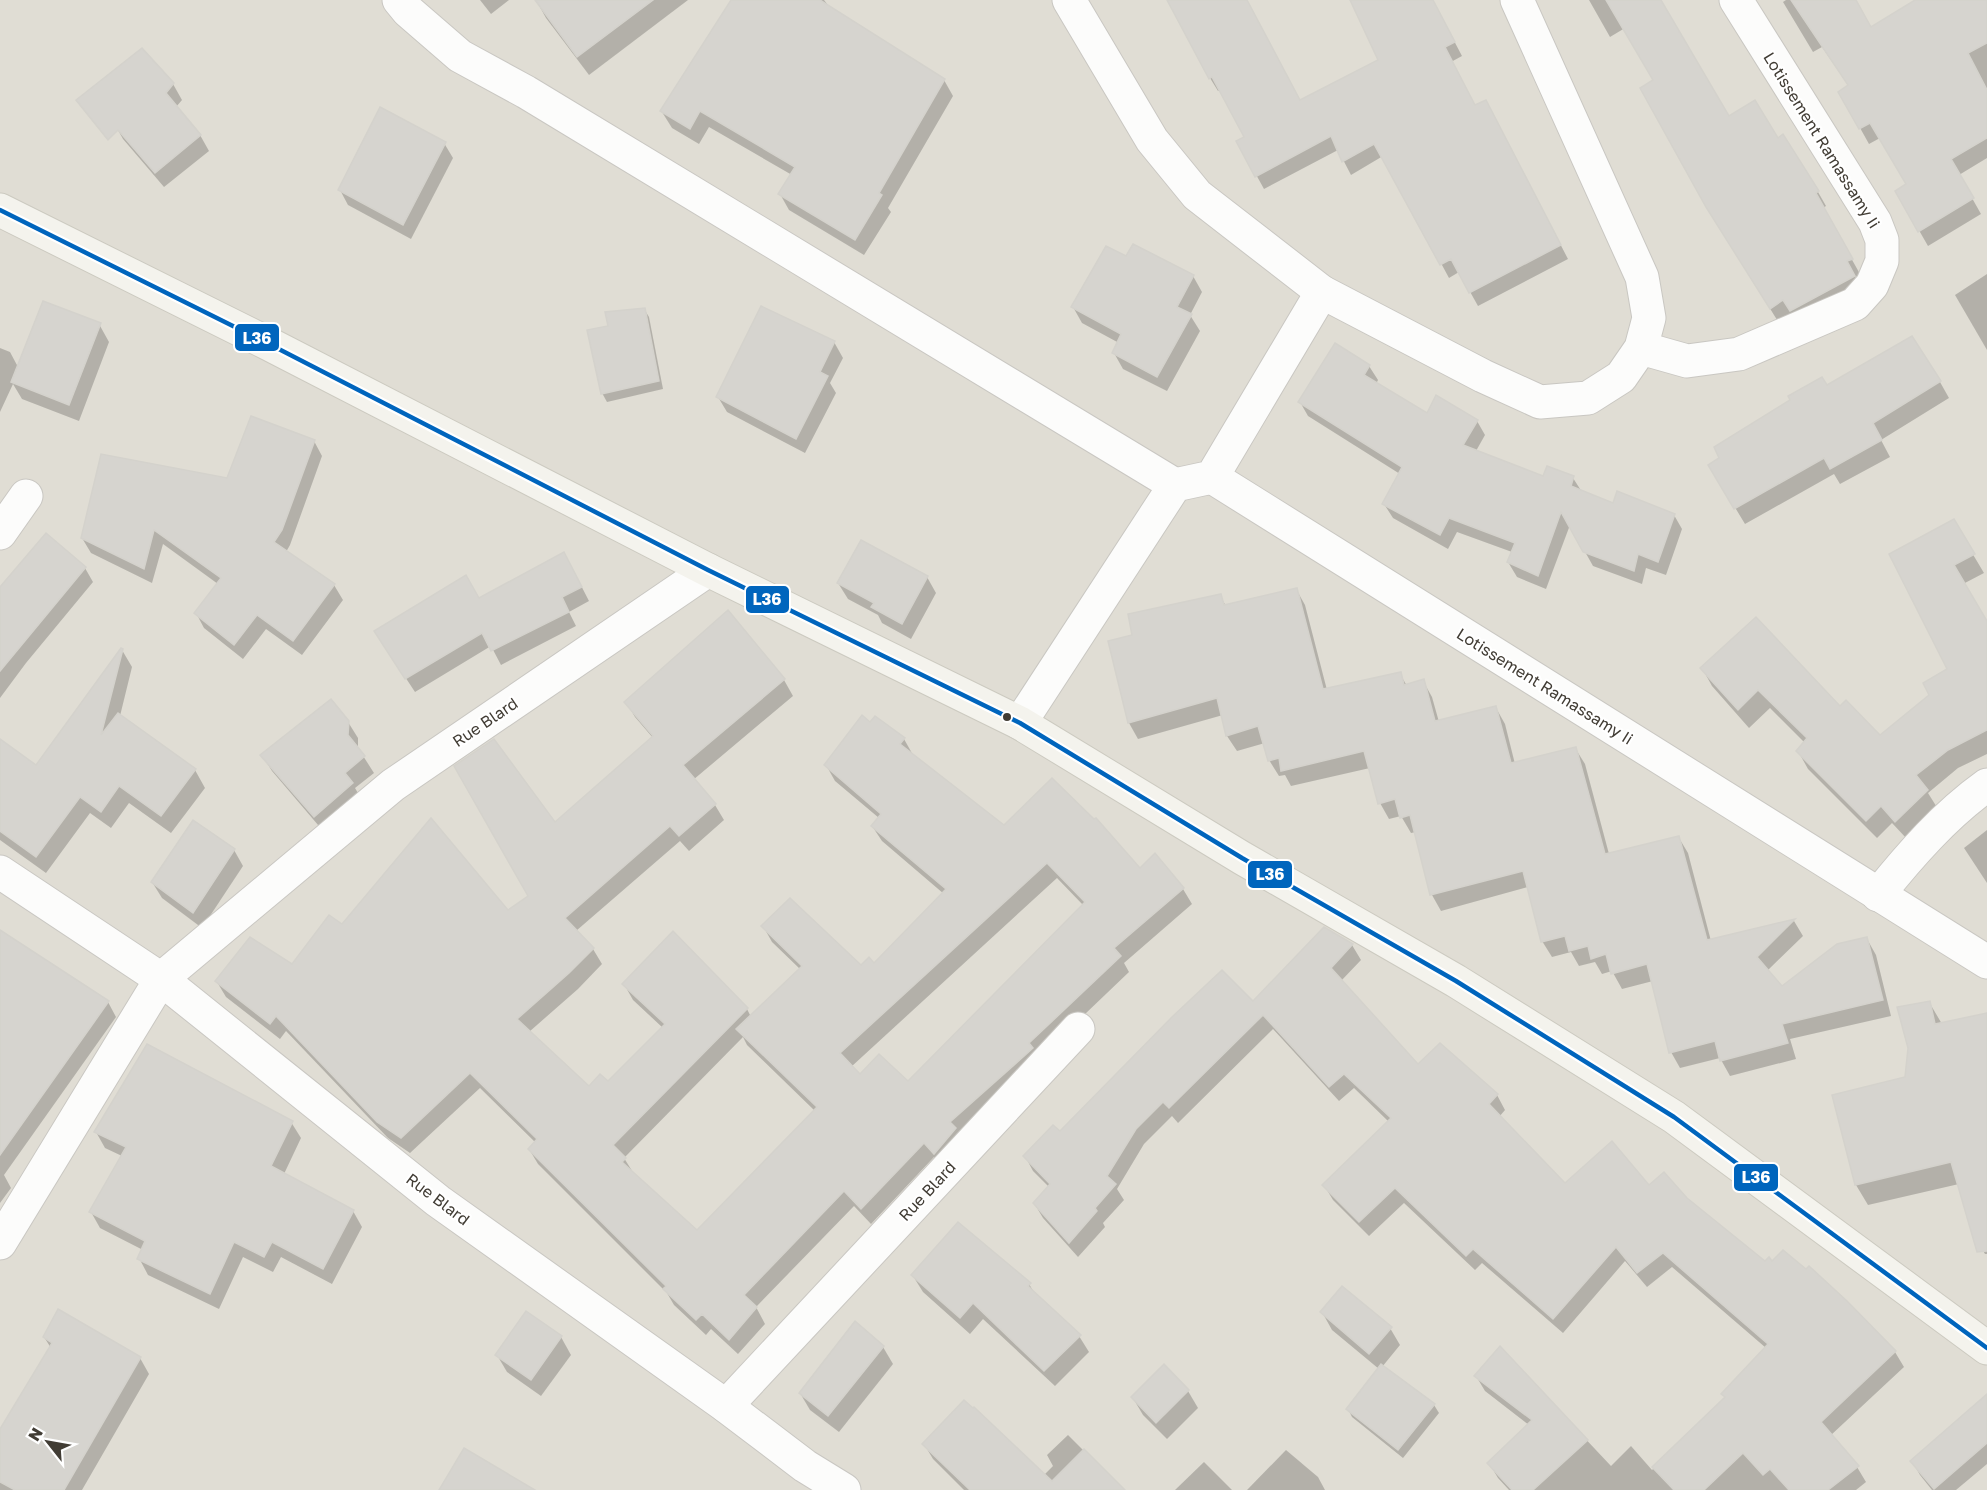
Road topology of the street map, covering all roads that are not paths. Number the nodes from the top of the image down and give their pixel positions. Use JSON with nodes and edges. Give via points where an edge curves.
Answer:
{"nodes":[{"id":1,"x":399,"y":0,"type":"edge"},
{"id":2,"x":1069,"y":0,"type":"edge"},
{"id":3,"x":1517,"y":0,"type":"edge"},
{"id":4,"x":1736,"y":0,"type":"edge"},
{"id":5,"x":0,"y":210,"type":"edge"},
{"id":6,"x":1322,"y":292,"type":"junction"},
{"id":7,"x":1641,"y":348,"type":"junction"},
{"id":8,"x":1212,"y":477,"type":"junction"},
{"id":9,"x":1175,"y":485,"type":"junction"},
{"id":10,"x":26,"y":496,"type":"dead end"},
{"id":11,"x":0,"y":533,"type":"edge"},
{"id":12,"x":708,"y":570,"type":"junction"},
{"id":13,"x":1020,"y":723,"type":"junction"},
{"id":14,"x":1987,"y":785,"type":"edge"},
{"id":15,"x":0,"y":872,"type":"edge"},
{"id":16,"x":1878,"y":895,"type":"junction"},
{"id":17,"x":1987,"y":962,"type":"edge"},
{"id":18,"x":161,"y":979,"type":"junction"},
{"id":19,"x":1078,"y":1029,"type":"dead end"},
{"id":20,"x":0,"y":1243,"type":"edge"},
{"id":21,"x":1987,"y":1348,"type":"edge"},
{"id":22,"x":726,"y":1406,"type":"junction"},
{"id":23,"x":844,"y":1490,"type":"edge"}],
"edges":[{"from":1,"to":9,"type":"street","via":[[460,56],[547,104]]},
{"from":2,"to":6,"type":"street","via":[[1152,140],[1197,195]]},
{"from":3,"to":7,"type":"street","via":[[1642,277],[1649,318]]},
{"from":4,"to":7,"type":"street","name":"Lotissement Ramassamy Ii","via":[[1875,222],[1882,240],[1882,261],[1872,285],[1856,304],[1739,354],[1687,361]]},
{"from":5,"to":12,"type":"street"},
{"from":6,"to":7,"type":"street","via":[[1540,402],[1588,398],[1621,377]]},
{"from":6,"to":8,"type":"street"},
{"from":8,"to":9,"type":"street"},
{"from":8,"to":16,"type":"street","name":"Lotissement Ramassamy Ii"},
{"from":9,"to":13,"type":"street"},
{"from":10,"to":11,"type":"street"},
{"from":12,"to":13,"type":"street"},
{"from":12,"to":18,"type":"street","name":"Rue Blard","via":[[393,785]]},
{"from":13,"to":21,"type":"street","via":[[1242,858],[1456,981],[1674,1117]]},
{"from":14,"to":16,"type":"street","via":[[1907,859]]},
{"from":15,"to":18,"type":"street","name":"Rue Blard"},
{"from":16,"to":17,"type":"street","name":"Lotissement Ramassamy Ii"},
{"from":18,"to":20,"type":"street","name":"Rue Blard"},
{"from":18,"to":22,"type":"street","name":"Rue Blard","via":[[438,1201]]},
{"from":19,"to":22,"type":"street","name":"Rue Blard"},
{"from":22,"to":23,"type":"street","name":"Rue Blard","via":[[805,1466]]}]}
